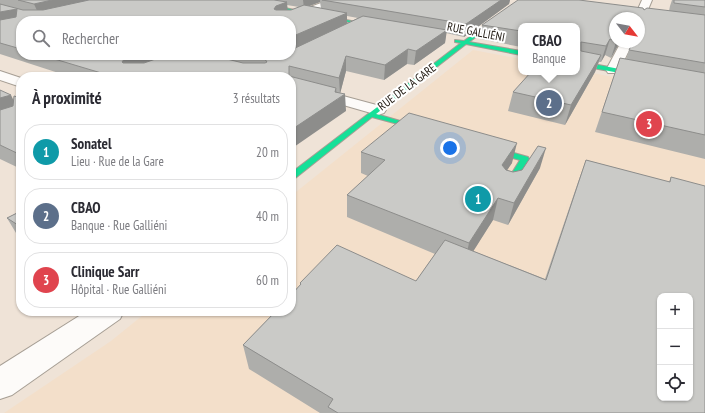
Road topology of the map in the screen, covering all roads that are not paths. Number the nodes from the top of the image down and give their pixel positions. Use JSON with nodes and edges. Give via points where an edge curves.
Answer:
{"nodes":[{"id":1,"x":238,"y":0,"type":"edge"},
{"id":2,"x":337,"y":0,"type":"edge"},
{"id":3,"x":647,"y":0,"type":"edge"},
{"id":4,"x":524,"y":1,"type":"edge"},
{"id":5,"x":305,"y":12,"type":"junction"},
{"id":6,"x":642,"y":12,"type":"edge"},
{"id":7,"x":295,"y":16,"type":"edge"},
{"id":8,"x":361,"y":23,"type":"junction"},
{"id":9,"x":391,"y":29,"type":"edge"},
{"id":10,"x":340,"y":33,"type":"edge"},
{"id":11,"x":451,"y":40,"type":"dead end"},
{"id":12,"x":466,"y":42,"type":"junction"},
{"id":13,"x":624,"y":48,"type":"edge"},
{"id":14,"x":518,"y":52,"type":"edge"},
{"id":15,"x":580,"y":64,"type":"edge"},
{"id":16,"x":613,"y":70,"type":"junction"},
{"id":17,"x":0,"y":75,"type":"edge"},
{"id":18,"x":16,"y":81,"type":"edge"},
{"id":19,"x":705,"y":87,"type":"edge"},
{"id":20,"x":296,"y":88,"type":"edge"},
{"id":21,"x":374,"y":112,"type":"junction"},
{"id":22,"x":437,"y":134,"type":"edge"},
{"id":23,"x":474,"y":144,"type":"edge"},
{"id":24,"x":296,"y":173,"type":"edge"},
{"id":25,"x":508,"y":186,"type":"edge"},
{"id":26,"x":102,"y":316,"type":"edge"},
{"id":27,"x":0,"y":384,"type":"edge"}],
"edges":[{"from":1,"to":5,"type":"street"},
{"from":2,"to":5,"type":"street"},
{"from":3,"to":6,"type":"street"},
{"from":4,"to":12,"type":"street","name":"RUE DE LA GARE"},
{"from":5,"to":7,"type":"street"},
{"from":5,"to":8,"type":"street"},
{"from":8,"to":9,"type":"street"},
{"from":8,"to":10,"type":"street"},
{"from":11,"to":12,"type":"street","name":"RUE GALLIÉNI"},
{"from":12,"to":14,"type":"street","name":"RUE GALLIÉNI"},
{"from":12,"to":21,"type":"street","name":"RUE DE LA GARE"},
{"from":13,"to":16,"type":"street"},
{"from":15,"to":16,"type":"street"},
{"from":16,"to":19,"type":"street"},
{"from":17,"to":18,"type":"street"},
{"from":20,"to":21,"type":"street"},
{"from":21,"to":22,"type":"street"},
{"from":21,"to":24,"type":"street","name":"RUE DE LA GARE"},
{"from":23,"to":25,"type":"street","via":[[525,159]]},
{"from":26,"to":27,"type":"street"}]}
